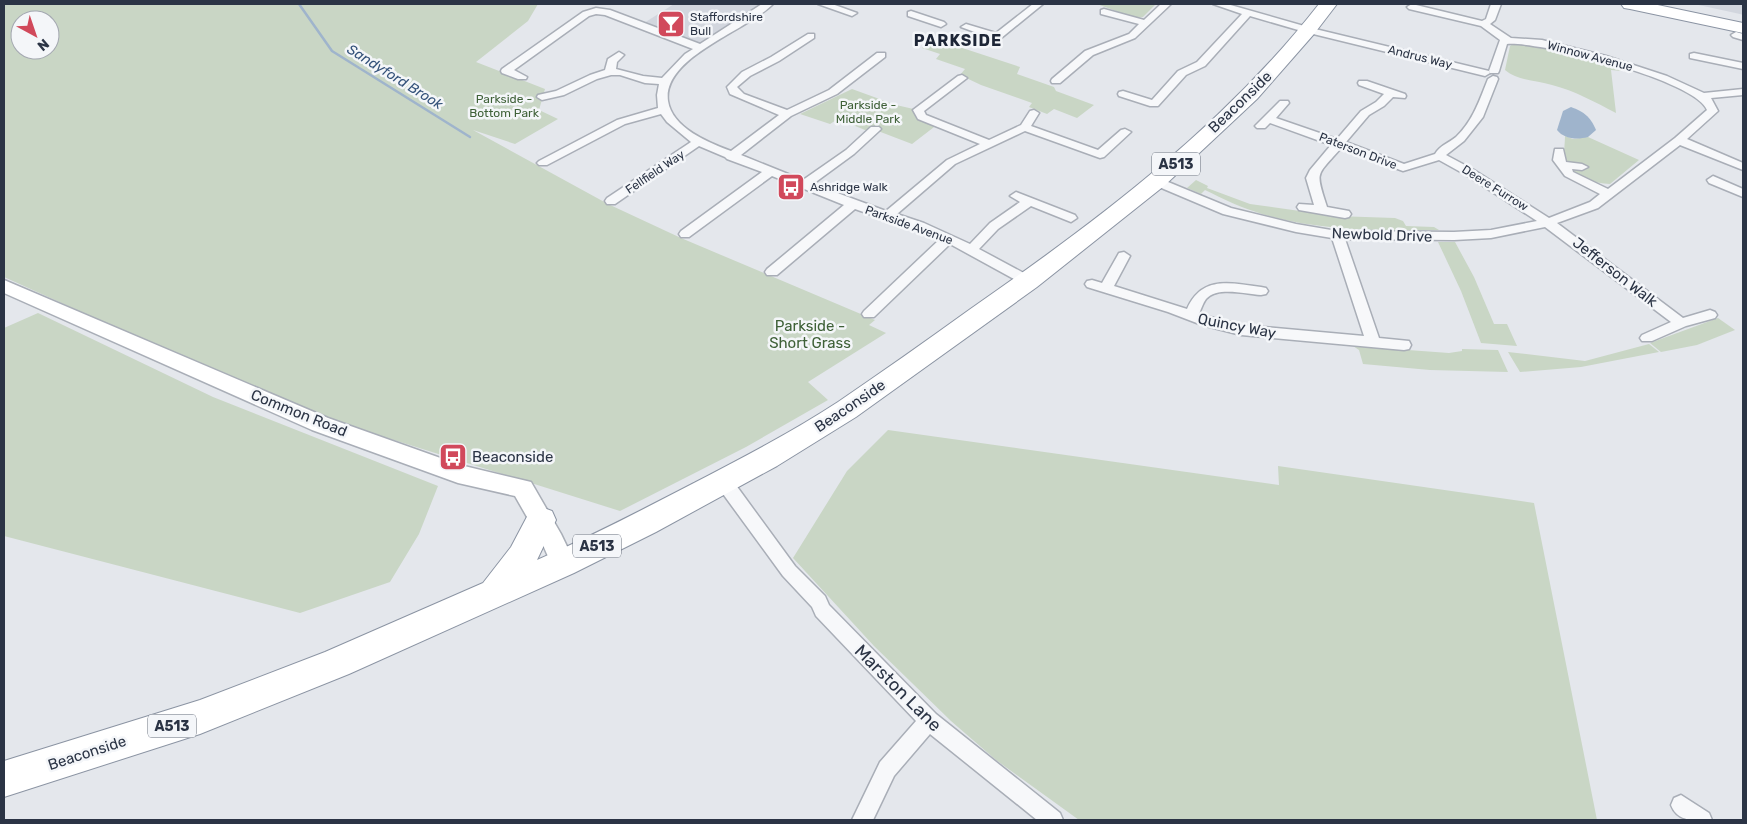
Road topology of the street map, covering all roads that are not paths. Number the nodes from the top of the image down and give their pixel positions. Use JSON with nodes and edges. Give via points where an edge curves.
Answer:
{"nodes":[{"id":1,"x":768,"y":4,"type":"edge"},
{"id":2,"x":823,"y":4,"type":"edge"},
{"id":3,"x":1038,"y":4,"type":"edge"},
{"id":4,"x":1166,"y":4,"type":"edge"},
{"id":5,"x":1218,"y":4,"type":"edge"},
{"id":6,"x":1328,"y":4,"type":"edge"},
{"id":7,"x":1496,"y":4,"type":"edge"},
{"id":8,"x":1630,"y":4,"type":"edge"},
{"id":9,"x":1662,"y":4,"type":"edge"},
{"id":10,"x":1412,"y":8,"type":"edge"},
{"id":11,"x":1248,"y":10,"type":"edge"},
{"id":12,"x":915,"y":11,"type":"dead end"},
{"id":13,"x":1104,"y":12,"type":"dead end"},
{"id":14,"x":852,"y":13,"type":"dead end"},
{"id":15,"x":1145,"y":23,"type":"junction"},
{"id":16,"x":941,"y":24,"type":"dead end"},
{"id":17,"x":1484,"y":24,"type":"junction"},
{"id":18,"x":966,"y":27,"type":"dead end"},
{"id":19,"x":1308,"y":30,"type":"junction"},
{"id":20,"x":1741,"y":30,"type":"edge"},
{"id":21,"x":811,"y":36,"type":"dead end"},
{"id":22,"x":1507,"y":40,"type":"junction"},
{"id":23,"x":700,"y":48,"type":"junction"},
{"id":24,"x":619,"y":55,"type":"dead end"},
{"id":25,"x":881,"y":56,"type":"dead end"},
{"id":26,"x":1694,"y":56,"type":"dead end"},
{"id":27,"x":1743,"y":66,"type":"edge"},
{"id":28,"x":610,"y":72,"type":"junction"},
{"id":29,"x":1491,"y":74,"type":"junction"},
{"id":30,"x":522,"y":77,"type":"dead end"},
{"id":31,"x":962,"y":78,"type":"dead end"},
{"id":32,"x":1056,"y":80,"type":"dead end"},
{"id":33,"x":665,"y":81,"type":"junction"},
{"id":34,"x":1363,"y":83,"type":"dead end"},
{"id":35,"x":1743,"y":92,"type":"edge"},
{"id":36,"x":1123,"y":94,"type":"dead end"},
{"id":37,"x":1702,"y":96,"type":"junction"},
{"id":38,"x":542,"y":97,"type":"dead end"},
{"id":39,"x":1284,"y":103,"type":"dead end"},
{"id":40,"x":1154,"y":104,"type":"junction"},
{"id":41,"x":1166,"y":108,"type":"dead end"},
{"id":42,"x":664,"y":110,"type":"junction"},
{"id":43,"x":1034,"y":113,"type":"dead end"},
{"id":44,"x":787,"y":114,"type":"junction"},
{"id":45,"x":1025,"y":127,"type":"junction"},
{"id":46,"x":875,"y":129,"type":"dead end"},
{"id":47,"x":1125,"y":132,"type":"dead end"},
{"id":48,"x":1679,"y":140,"type":"junction"},
{"id":49,"x":698,"y":142,"type":"junction"},
{"id":50,"x":1338,"y":143,"type":"junction"},
{"id":51,"x":989,"y":144,"type":"junction"},
{"id":52,"x":1559,"y":152,"type":"dead end"},
{"id":53,"x":1440,"y":156,"type":"junction"},
{"id":54,"x":731,"y":157,"type":"junction"},
{"id":55,"x":543,"y":163,"type":"dead end"},
{"id":56,"x":1560,"y":165,"type":"junction"},
{"id":57,"x":1582,"y":167,"type":"dead end"},
{"id":58,"x":1743,"y":167,"type":"edge"},
{"id":59,"x":770,"y":172,"type":"junction"},
{"id":60,"x":1713,"y":180,"type":"dead end"},
{"id":61,"x":1156,"y":181,"type":"junction"},
{"id":62,"x":803,"y":185,"type":"junction"},
{"id":63,"x":1742,"y":192,"type":"edge"},
{"id":64,"x":1610,"y":194,"type":"junction"},
{"id":65,"x":1016,"y":196,"type":"dead end"},
{"id":66,"x":611,"y":201,"type":"dead end"},
{"id":67,"x":1030,"y":201,"type":"junction"},
{"id":68,"x":853,"y":204,"type":"junction"},
{"id":69,"x":1302,"y":208,"type":"dead end"},
{"id":70,"x":1322,"y":210,"type":"junction"},
{"id":71,"x":1345,"y":214,"type":"dead end"},
{"id":72,"x":888,"y":216,"type":"junction"},
{"id":73,"x":1071,"y":218,"type":"dead end"},
{"id":74,"x":1548,"y":222,"type":"junction"},
{"id":75,"x":685,"y":234,"type":"dead end"},
{"id":76,"x":1337,"y":235,"type":"junction"},
{"id":77,"x":949,"y":238,"type":"junction"},
{"id":78,"x":971,"y":250,"type":"junction"},
{"id":79,"x":1124,"y":256,"type":"dead end"},
{"id":80,"x":772,"y":272,"type":"dead end"},
{"id":81,"x":1028,"y":281,"type":"junction"},
{"id":82,"x":1092,"y":284,"type":"dead end"},
{"id":83,"x":4,"y":286,"type":"edge"},
{"id":84,"x":1106,"y":288,"type":"junction"},
{"id":85,"x":1261,"y":291,"type":"dead end"},
{"id":86,"x":869,"y":314,"type":"dead end"},
{"id":87,"x":1710,"y":315,"type":"dead end"},
{"id":88,"x":1191,"y":316,"type":"junction"},
{"id":89,"x":1681,"y":323,"type":"junction"},
{"id":90,"x":1647,"y":338,"type":"dead end"},
{"id":91,"x":1373,"y":342,"type":"junction"},
{"id":92,"x":1404,"y":345,"type":"dead end"},
{"id":93,"x":724,"y":482,"type":"junction"},
{"id":94,"x":541,"y":520,"type":"junction"},
{"id":95,"x":563,"y":563,"type":"junction"},
{"id":96,"x":491,"y":594,"type":"junction"},
{"id":97,"x":929,"y":722,"type":"junction"},
{"id":98,"x":4,"y":779,"type":"edge"},
{"id":99,"x":1681,"y":805,"type":"dead end"},
{"id":100,"x":862,"y":820,"type":"edge"},
{"id":101,"x":1053,"y":820,"type":"edge"},
{"id":102,"x":1702,"y":820,"type":"edge"}],
"edges":[{"from":1,"to":23,"type":"street"},
{"from":2,"to":14,"type":"street"},
{"from":3,"to":18,"type":"street","via":[[997,38]]},
{"from":4,"to":15,"type":"street"},
{"from":5,"to":11,"type":"street"},
{"from":6,"to":19,"type":"highway","name":"Beaconside","number":"A513"},
{"from":7,"to":17,"type":"street","via":[[1490,20]]},
{"from":8,"to":20,"type":"highway"},
{"from":9,"to":20,"type":"highway"},
{"from":10,"to":17,"type":"street"},
{"from":11,"to":19,"type":"street"},
{"from":11,"to":40,"type":"street","via":[[1201,64],[1182,74]]},
{"from":12,"to":16,"type":"street"},
{"from":13,"to":15,"type":"street"},
{"from":15,"to":32,"type":"street","via":[[1132,36],[1089,53]]},
{"from":17,"to":22,"type":"street"},
{"from":19,"to":29,"type":"street","name":"Andrus Way"},
{"from":19,"to":61,"type":"highway","name":"Beaconside","number":"A513","via":[[1250,96]]},
{"from":21,"to":44,"type":"street","via":[[732,86],[740,96]]},
{"from":22,"to":29,"type":"street","via":[[1502,44]]},
{"from":22,"to":37,"type":"street","name":"Winnow Avenue","via":[[1524,40],[1603,57]]},
{"from":23,"to":30,"type":"street","via":[[607,12],[596,11],[586,14],[506,71]]},
{"from":23,"to":33,"type":"street"},
{"from":24,"to":28,"type":"street","via":[[612,61]]},
{"from":25,"to":44,"type":"street","via":[[833,92]]},
{"from":26,"to":27,"type":"street","via":[[1707,63]]},
{"from":28,"to":33,"type":"street"},
{"from":28,"to":38,"type":"street","via":[[552,97]]},
{"from":29,"to":53,"type":"street","name":"Paterson Drive","via":[[1478,116],[1460,139],[1443,150]]},
{"from":31,"to":51,"type":"street","via":[[918,110],[922,117]]},
{"from":33,"to":42,"type":"street","via":[[662,94]]},
{"from":34,"to":50,"type":"street","via":[[1395,94],[1366,113]]},
{"from":35,"to":37,"type":"street"},
{"from":36,"to":40,"type":"street"},
{"from":37,"to":48,"type":"street","name":"Newbold Drive","via":[[1713,111]]},
{"from":39,"to":50,"type":"street","name":"Paterson Drive","via":[[1265,122]]},
{"from":40,"to":41,"type":"street"},
{"from":42,"to":49,"type":"street","name":"Parkside Avenue"},
{"from":42,"to":55,"type":"street","via":[[621,122]]},
{"from":43,"to":45,"type":"street"},
{"from":44,"to":54,"type":"street"},
{"from":45,"to":47,"type":"street","via":[[1100,155]]},
{"from":45,"to":51,"type":"street"},
{"from":46,"to":62,"type":"street","via":[[850,152]]},
{"from":48,"to":58,"type":"street"},
{"from":48,"to":64,"type":"street","name":"Newbold Drive"},
{"from":49,"to":54,"type":"street","name":"Parkside Avenue"},
{"from":49,"to":66,"type":"street","name":"Fellfield Way"},
{"from":50,"to":53,"type":"street","name":"Paterson Drive","via":[[1403,168]]},
{"from":50,"to":70,"type":"street","via":[[1312,178]]},
{"from":51,"to":72,"type":"street","via":[[951,162]]},
{"from":52,"to":56,"type":"street"},
{"from":53,"to":74,"type":"street","name":"Deere Furrow"},
{"from":54,"to":59,"type":"street","name":"Parkside Avenue"},
{"from":56,"to":57,"type":"street"},
{"from":56,"to":64,"type":"street","via":[[1576,178]]},
{"from":59,"to":62,"type":"street","name":"Parkside Avenue"},
{"from":59,"to":75,"type":"street"},
{"from":60,"to":63,"type":"street"},
{"from":61,"to":76,"type":"street","name":"Newbold Drive","via":[[1227,211]]},
{"from":61,"to":81,"type":"highway","name":"Beaconside","number":"A513"},
{"from":62,"to":68,"type":"street","name":"Parkside Avenue"},
{"from":64,"to":74,"type":"street","name":"Newbold Drive","via":[[1594,205]]},
{"from":65,"to":67,"type":"street"},
{"from":67,"to":73,"type":"street"},
{"from":67,"to":78,"type":"street","via":[[994,226]]},
{"from":68,"to":72,"type":"street","name":"Parkside Avenue"},
{"from":68,"to":80,"type":"street"},
{"from":69,"to":70,"type":"street"},
{"from":70,"to":71,"type":"street"},
{"from":72,"to":77,"type":"street","name":"Parkside Avenue"},
{"from":74,"to":76,"type":"street","name":"Newbold Drive","via":[[1500,233],[1454,236]]},
{"from":74,"to":89,"type":"street","name":"Jefferson Walk"},
{"from":76,"to":91,"type":"street"},
{"from":77,"to":78,"type":"street","name":"Parkside Avenue"},
{"from":77,"to":86,"type":"street"},
{"from":78,"to":81,"type":"street","name":"Parkside Avenue"},
{"from":79,"to":84,"type":"street"},
{"from":81,"to":93,"type":"highway","name":"Beaconside","number":"A513","via":[[846,410]]},
{"from":82,"to":84,"type":"street","name":"Quincy Way"},
{"from":83,"to":94,"type":"street","name":"Common Road","via":[[320,424],[458,474],[523,489]]},
{"from":84,"to":88,"type":"street","name":"Quincy Way"},
{"from":85,"to":88,"type":"street","via":[[1231,282],[1207,290]]},
{"from":87,"to":89,"type":"street"},
{"from":88,"to":91,"type":"street","name":"Quincy Way","via":[[1241,330]]},
{"from":89,"to":90,"type":"street"},
{"from":91,"to":92,"type":"street","name":"Quincy Way"},
{"from":93,"to":95,"type":"highway","name":"Beaconside","number":"A513"},
{"from":93,"to":97,"type":"street","name":"Marston Lane","via":[[822,610]]},
{"from":94,"to":95,"type":"street","name":"Common Road"},
{"from":94,"to":96,"type":"highway","via":[[525,554]]},
{"from":95,"to":96,"type":"highway","name":"Beaconside","number":"A513"},
{"from":96,"to":98,"type":"highway","name":"Beaconside","number":"A513","via":[[337,663],[200,717]]},
{"from":97,"to":100,"type":"street","via":[[887,769]]},
{"from":97,"to":101,"type":"street","name":"Marston Lane"},
{"from":99,"to":102,"type":"street"}]}
